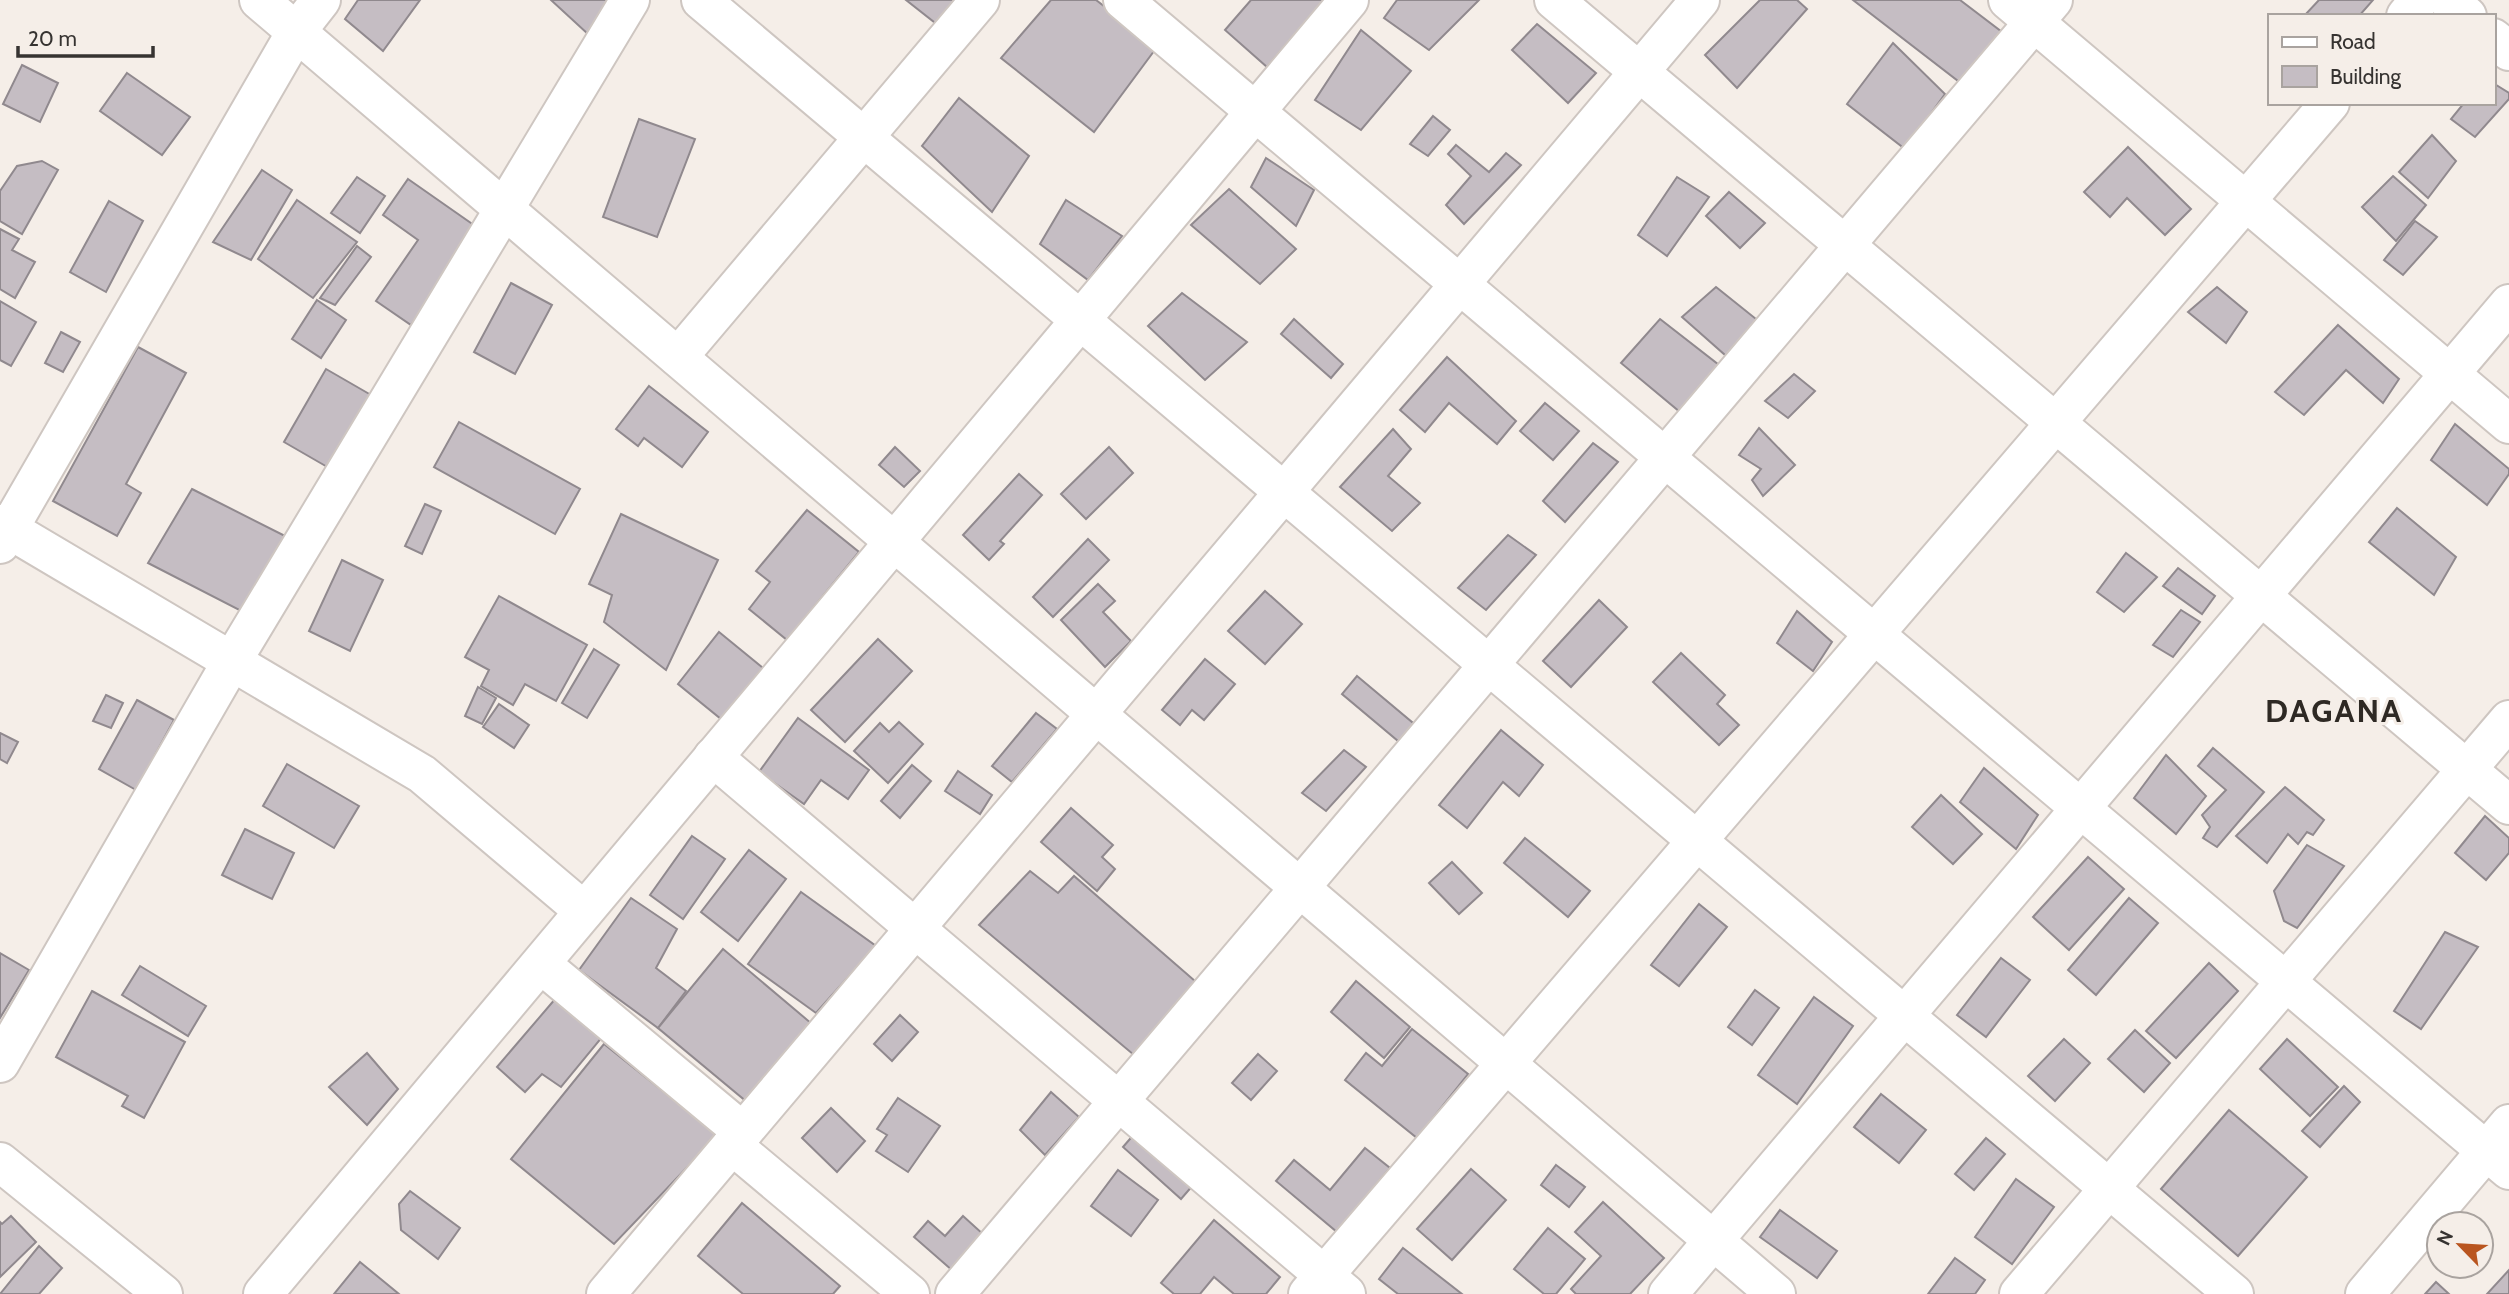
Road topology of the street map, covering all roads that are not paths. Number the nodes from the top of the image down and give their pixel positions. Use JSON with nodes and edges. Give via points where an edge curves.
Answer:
{"nodes":[{"id":1,"x":259,"y":0,"type":"edge"},
{"id":2,"x":321,"y":0,"type":"edge"},
{"id":3,"x":630,"y":0,"type":"edge"},
{"id":4,"x":701,"y":0,"type":"edge"},
{"id":5,"x":980,"y":0,"type":"edge"},
{"id":6,"x":1123,"y":0,"type":"edge"},
{"id":7,"x":1349,"y":0,"type":"edge"},
{"id":8,"x":1554,"y":0,"type":"edge"},
{"id":9,"x":1700,"y":0,"type":"edge"},
{"id":10,"x":2419,"y":0,"type":"edge"},
{"id":11,"x":2448,"y":0,"type":"edge"},
{"id":12,"x":2032,"y":7,"type":"edge"},
{"id":13,"x":2408,"y":14,"type":"edge"},
{"id":14,"x":2465,"y":14,"type":"edge"},
{"id":15,"x":296,"y":32,"type":"junction"},
{"id":16,"x":2495,"y":40,"type":"edge"},
{"id":17,"x":2509,"y":51,"type":"edge"},
{"id":18,"x":1639,"y":72,"type":"junction"},
{"id":19,"x":2328,"y":105,"type":"edge"},
{"id":20,"x":1255,"y":111,"type":"junction"},
{"id":21,"x":863,"y":136,"type":"junction"},
{"id":22,"x":2246,"y":202,"type":"junction"},
{"id":23,"x":502,"y":207,"type":"junction"},
{"id":24,"x":1845,"y":246,"type":"junction"},
{"id":25,"x":1459,"y":284,"type":"junction"},
{"id":26,"x":2509,"y":304,"type":"edge"},
{"id":27,"x":1081,"y":320,"type":"junction"},
{"id":28,"x":678,"y":357,"type":"junction"},
{"id":29,"x":2450,"y":374,"type":"junction"},
{"id":30,"x":2056,"y":424,"type":"junction"},
{"id":31,"x":2509,"y":424,"type":"edge"},
{"id":32,"x":1665,"y":458,"type":"junction"},
{"id":33,"x":1284,"y":491,"type":"junction"},
{"id":34,"x":3,"y":532,"type":"edge"},
{"id":35,"x":894,"y":541,"type":"junction"},
{"id":36,"x":2261,"y":596,"type":"junction"},
{"id":37,"x":1875,"y":634,"type":"junction"},
{"id":38,"x":232,"y":661,"type":"junction"},
{"id":39,"x":1488,"y":665,"type":"junction"},
{"id":40,"x":1096,"y":713,"type":"junction"},
{"id":41,"x":2509,"y":720,"type":"edge"},
{"id":42,"x":713,"y":757,"type":"junction"},
{"id":43,"x":2467,"y":769,"type":"junction"},
{"id":44,"x":2509,"y":805,"type":"edge"},
{"id":45,"x":2081,"y":808,"type":"junction"},
{"id":46,"x":1698,"y":841,"type":"junction"},
{"id":47,"x":1300,"y":888,"type":"junction"},
{"id":48,"x":584,"y":911,"type":"junction"},
{"id":49,"x":915,"y":928,"type":"junction"},
{"id":50,"x":541,"y":964,"type":"junction"},
{"id":51,"x":2286,"y":982,"type":"junction"},
{"id":52,"x":1904,"y":1016,"type":"junction"},
{"id":53,"x":0,"y":1063,"type":"edge"},
{"id":54,"x":1506,"y":1063,"type":"junction"},
{"id":55,"x":1119,"y":1101,"type":"junction"},
{"id":56,"x":737,"y":1139,"type":"junction"},
{"id":57,"x":2501,"y":1148,"type":"edge"},
{"id":58,"x":0,"y":1162,"type":"edge"},
{"id":59,"x":2109,"y":1188,"type":"junction"},
{"id":60,"x":1714,"y":1241,"type":"junction"},
{"id":61,"x":1326,"y":1288,"type":"edge"},
{"id":62,"x":163,"y":1294,"type":"edge"},
{"id":63,"x":263,"y":1294,"type":"edge"},
{"id":64,"x":606,"y":1294,"type":"edge"},
{"id":65,"x":910,"y":1294,"type":"edge"},
{"id":66,"x":955,"y":1294,"type":"edge"},
{"id":67,"x":1668,"y":1294,"type":"edge"},
{"id":68,"x":1776,"y":1294,"type":"edge"},
{"id":69,"x":2019,"y":1294,"type":"edge"},
{"id":70,"x":2234,"y":1294,"type":"edge"},
{"id":71,"x":2364,"y":1294,"type":"edge"}],
"edges":[{"from":1,"to":15,"type":"street"},
{"from":2,"to":15,"type":"street"},
{"from":3,"to":23,"type":"street"},
{"from":4,"to":21,"type":"street"},
{"from":5,"to":21,"type":"street"},
{"from":6,"to":20,"type":"street"},
{"from":7,"to":20,"type":"street"},
{"from":8,"to":18,"type":"street"},
{"from":9,"to":18,"type":"street"},
{"from":10,"to":13,"type":"street"},
{"from":11,"to":14,"type":"street"},
{"from":12,"to":22,"type":"street"},
{"from":12,"to":24,"type":"street"},
{"from":15,"to":23,"type":"street"},
{"from":15,"to":34,"type":"street"},
{"from":16,"to":17,"type":"street"},
{"from":18,"to":24,"type":"street"},
{"from":18,"to":25,"type":"street"},
{"from":19,"to":22,"type":"street"},
{"from":20,"to":25,"type":"street"},
{"from":20,"to":27,"type":"street"},
{"from":21,"to":27,"type":"street"},
{"from":21,"to":28,"type":"street"},
{"from":22,"to":29,"type":"street"},
{"from":22,"to":30,"type":"street"},
{"from":23,"to":28,"type":"street"},
{"from":23,"to":38,"type":"street"},
{"from":24,"to":30,"type":"street"},
{"from":24,"to":32,"type":"street"},
{"from":25,"to":32,"type":"street"},
{"from":25,"to":33,"type":"street"},
{"from":26,"to":29,"type":"street"},
{"from":27,"to":33,"type":"street"},
{"from":27,"to":35,"type":"street"},
{"from":28,"to":35,"type":"street"},
{"from":29,"to":31,"type":"street"},
{"from":29,"to":36,"type":"street"},
{"from":30,"to":36,"type":"street"},
{"from":30,"to":37,"type":"street"},
{"from":32,"to":37,"type":"street"},
{"from":32,"to":39,"type":"street"},
{"from":33,"to":39,"type":"street"},
{"from":33,"to":40,"type":"street"},
{"from":34,"to":38,"type":"street"},
{"from":35,"to":40,"type":"street"},
{"from":35,"to":42,"type":"street"},
{"from":36,"to":43,"type":"street"},
{"from":36,"to":45,"type":"street"},
{"from":37,"to":45,"type":"street"},
{"from":37,"to":46,"type":"street"},
{"from":38,"to":48,"type":"street","via":[[422,774]]},
{"from":38,"to":53,"type":"street"},
{"from":39,"to":46,"type":"street"},
{"from":39,"to":47,"type":"street"},
{"from":40,"to":47,"type":"street"},
{"from":40,"to":49,"type":"street"},
{"from":41,"to":43,"type":"street"},
{"from":42,"to":48,"type":"street"},
{"from":42,"to":49,"type":"street"},
{"from":43,"to":44,"type":"street"},
{"from":43,"to":51,"type":"street"},
{"from":45,"to":51,"type":"street"},
{"from":45,"to":52,"type":"street"},
{"from":46,"to":52,"type":"street"},
{"from":46,"to":54,"type":"street"},
{"from":47,"to":54,"type":"street"},
{"from":47,"to":55,"type":"street"},
{"from":48,"to":50,"type":"street"},
{"from":49,"to":55,"type":"street"},
{"from":49,"to":56,"type":"street"},
{"from":50,"to":56,"type":"street"},
{"from":50,"to":63,"type":"street"},
{"from":51,"to":57,"type":"street"},
{"from":51,"to":59,"type":"street"},
{"from":52,"to":59,"type":"street"},
{"from":52,"to":60,"type":"street"},
{"from":54,"to":60,"type":"street"},
{"from":54,"to":61,"type":"street"},
{"from":55,"to":61,"type":"street"},
{"from":55,"to":66,"type":"street"},
{"from":56,"to":64,"type":"street"},
{"from":56,"to":65,"type":"street"},
{"from":57,"to":71,"type":"street"},
{"from":58,"to":62,"type":"street"},
{"from":59,"to":69,"type":"street"},
{"from":59,"to":70,"type":"street"},
{"from":60,"to":67,"type":"street"},
{"from":60,"to":68,"type":"street"}]}
